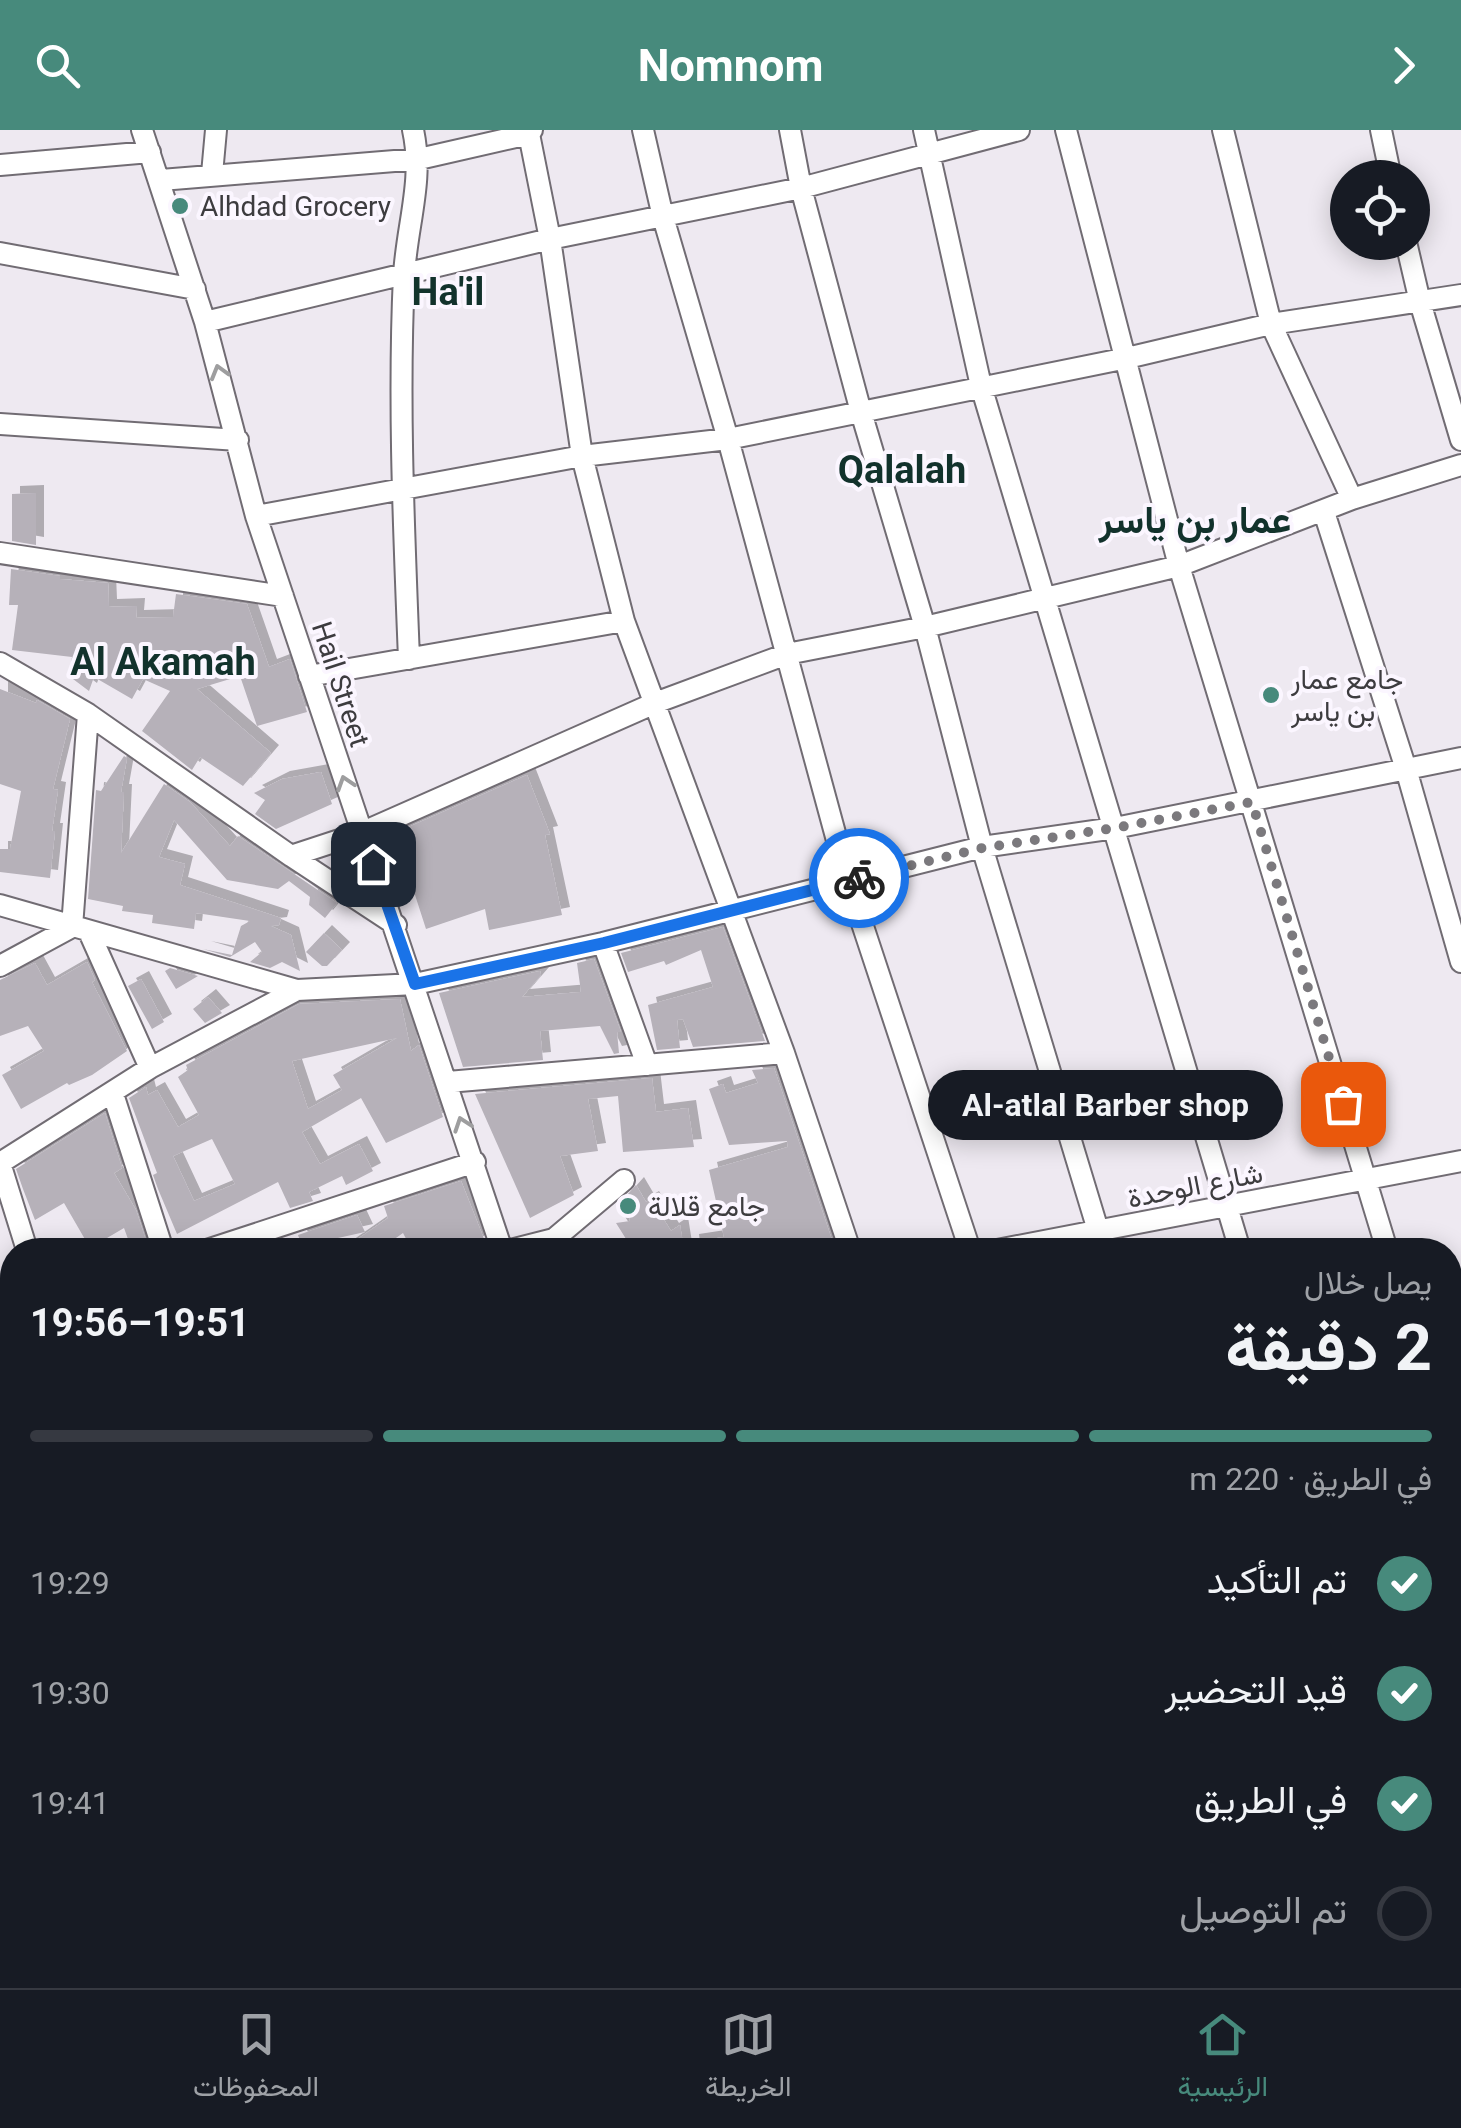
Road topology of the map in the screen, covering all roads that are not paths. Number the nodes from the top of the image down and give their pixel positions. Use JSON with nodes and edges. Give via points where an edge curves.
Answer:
{"nodes":[{"id":1,"x":142,"y":130,"type":"edge"},
{"id":2,"x":216,"y":130,"type":"edge"},
{"id":3,"x":413,"y":130,"type":"edge"},
{"id":4,"x":643,"y":130,"type":"edge"},
{"id":5,"x":790,"y":130,"type":"edge"},
{"id":6,"x":924,"y":130,"type":"edge"},
{"id":7,"x":1018,"y":130,"type":"edge"},
{"id":8,"x":1066,"y":130,"type":"edge"},
{"id":9,"x":1223,"y":130,"type":"edge"},
{"id":10,"x":1380,"y":130,"type":"edge"},
{"id":11,"x":531,"y":132,"type":"edge"},
{"id":12,"x":150,"y":152,"type":"junction"},
{"id":13,"x":928,"y":155,"type":"junction"},
{"id":14,"x":419,"y":159,"type":"junction"},
{"id":15,"x":1388,"y":160,"type":"edge"},
{"id":16,"x":0,"y":164,"type":"edge"},
{"id":17,"x":212,"y":174,"type":"junction"},
{"id":18,"x":161,"y":180,"type":"junction"},
{"id":19,"x":801,"y":188,"type":"junction"},
{"id":20,"x":663,"y":217,"type":"junction"},
{"id":21,"x":550,"y":239,"type":"junction"},
{"id":22,"x":0,"y":252,"type":"edge"},
{"id":23,"x":1410,"y":260,"type":"edge"},
{"id":24,"x":404,"y":272,"type":"junction"},
{"id":25,"x":195,"y":289,"type":"junction"},
{"id":26,"x":1461,"y":295,"type":"edge"},
{"id":27,"x":1420,"y":302,"type":"junction"},
{"id":28,"x":205,"y":322,"type":"junction"},
{"id":29,"x":1271,"y":324,"type":"junction"},
{"id":30,"x":1127,"y":358,"type":"junction"},
{"id":31,"x":981,"y":386,"type":"junction"},
{"id":32,"x":861,"y":412,"type":"junction"},
{"id":33,"x":0,"y":424,"type":"edge"},
{"id":34,"x":238,"y":440,"type":"junction"},
{"id":35,"x":728,"y":440,"type":"junction"},
{"id":36,"x":1461,"y":440,"type":"edge"},
{"id":37,"x":582,"y":456,"type":"junction"},
{"id":38,"x":1461,"y":465,"type":"edge"},
{"id":39,"x":403,"y":488,"type":"junction"},
{"id":40,"x":1352,"y":500,"type":"junction"},
{"id":41,"x":1324,"y":512,"type":"junction"},
{"id":42,"x":256,"y":516,"type":"junction"},
{"id":43,"x":0,"y":553,"type":"edge"},
{"id":44,"x":1180,"y":566,"type":"junction"},
{"id":45,"x":282,"y":596,"type":"junction"},
{"id":46,"x":1045,"y":597,"type":"junction"},
{"id":47,"x":624,"y":622,"type":"junction"},
{"id":48,"x":925,"y":627,"type":"junction"},
{"id":49,"x":787,"y":654,"type":"junction"},
{"id":50,"x":409,"y":659,"type":"junction"},
{"id":51,"x":0,"y":664,"type":"edge"},
{"id":52,"x":309,"y":676,"type":"junction"},
{"id":53,"x":655,"y":703,"type":"junction"},
{"id":54,"x":88,"y":714,"type":"junction"},
{"id":55,"x":1461,"y":758,"type":"edge"},
{"id":56,"x":1406,"y":770,"type":"junction"},
{"id":57,"x":1252,"y":802,"type":"junction"},
{"id":58,"x":1115,"y":828,"type":"junction"},
{"id":59,"x":361,"y":833,"type":"junction"},
{"id":60,"x":982,"y":848,"type":"junction"},
{"id":61,"x":291,"y":856,"type":"junction"},
{"id":62,"x":848,"y":881,"type":"junction"},
{"id":63,"x":0,"y":905,"type":"edge"},
{"id":64,"x":731,"y":912,"type":"junction"},
{"id":65,"x":396,"y":926,"type":"junction"},
{"id":66,"x":80,"y":930,"type":"junction"},
{"id":67,"x":604,"y":943,"type":"junction"},
{"id":68,"x":1461,"y":962,"type":"edge"},
{"id":69,"x":0,"y":966,"type":"edge"},
{"id":70,"x":415,"y":984,"type":"junction"},
{"id":71,"x":296,"y":990,"type":"junction"},
{"id":72,"x":784,"y":1053,"type":"junction"},
{"id":73,"x":646,"y":1065,"type":"junction"},
{"id":74,"x":150,"y":1068,"type":"junction"},
{"id":75,"x":448,"y":1082,"type":"junction"},
{"id":76,"x":113,"y":1094,"type":"junction"},
{"id":77,"x":1461,"y":1161,"type":"edge"},
{"id":78,"x":475,"y":1162,"type":"junction"},
{"id":79,"x":0,"y":1163,"type":"edge"},
{"id":80,"x":624,"y":1180,"type":"dead end"},
{"id":81,"x":1366,"y":1180,"type":"junction"},
{"id":82,"x":1227,"y":1207,"type":"junction"},
{"id":83,"x":23,"y":1238,"type":"edge"},
{"id":84,"x":158,"y":1238,"type":"edge"},
{"id":85,"x":244,"y":1238,"type":"edge"},
{"id":86,"x":498,"y":1238,"type":"edge"},
{"id":87,"x":555,"y":1238,"type":"edge"},
{"id":88,"x":846,"y":1238,"type":"edge"},
{"id":89,"x":966,"y":1238,"type":"edge"},
{"id":90,"x":1100,"y":1238,"type":"edge"},
{"id":91,"x":1112,"y":1238,"type":"edge"},
{"id":92,"x":1236,"y":1238,"type":"edge"},
{"id":93,"x":1383,"y":1238,"type":"edge"}],
"edges":[{"from":1,"to":12,"type":"street","name":"Hail Street"},
{"from":2,"to":17,"type":"street"},
{"from":3,"to":14,"type":"street"},
{"from":4,"to":20,"type":"street"},
{"from":5,"to":19,"type":"street"},
{"from":6,"to":13,"type":"street"},
{"from":7,"to":13,"type":"street"},
{"from":8,"to":30,"type":"street"},
{"from":9,"to":29,"type":"street"},
{"from":10,"to":15,"type":"street"},
{"from":11,"to":14,"type":"street"},
{"from":11,"to":21,"type":"street"},
{"from":12,"to":16,"type":"street"},
{"from":12,"to":18,"type":"street","name":"Hail Street"},
{"from":13,"to":19,"type":"street"},
{"from":13,"to":31,"type":"street"},
{"from":14,"to":17,"type":"street"},
{"from":14,"to":24,"type":"street"},
{"from":17,"to":18,"type":"street"},
{"from":18,"to":25,"type":"street","name":"Hail Street"},
{"from":19,"to":20,"type":"street"},
{"from":19,"to":32,"type":"street"},
{"from":20,"to":21,"type":"street"},
{"from":20,"to":35,"type":"street"},
{"from":21,"to":24,"type":"street"},
{"from":21,"to":37,"type":"street"},
{"from":22,"to":25,"type":"street"},
{"from":23,"to":27,"type":"street"},
{"from":24,"to":28,"type":"street"},
{"from":24,"to":39,"type":"street"},
{"from":25,"to":28,"type":"street","name":"Hail Street"},
{"from":26,"to":27,"type":"street"},
{"from":27,"to":29,"type":"street"},
{"from":27,"to":36,"type":"street"},
{"from":34,"to":28,"type":"street","name":"Hail Street","one_way":true},
{"from":29,"to":30,"type":"street"},
{"from":29,"to":40,"type":"street"},
{"from":30,"to":31,"type":"street"},
{"from":30,"to":44,"type":"street"},
{"from":31,"to":32,"type":"street"},
{"from":31,"to":46,"type":"street"},
{"from":32,"to":35,"type":"street"},
{"from":32,"to":48,"type":"street"},
{"from":33,"to":34,"type":"street"},
{"from":34,"to":42,"type":"street","name":"Hail Street"},
{"from":35,"to":37,"type":"street"},
{"from":35,"to":49,"type":"street"},
{"from":37,"to":39,"type":"street"},
{"from":37,"to":47,"type":"street"},
{"from":38,"to":40,"type":"street"},
{"from":39,"to":42,"type":"street"},
{"from":39,"to":50,"type":"street"},
{"from":40,"to":41,"type":"street"},
{"from":41,"to":44,"type":"street"},
{"from":41,"to":56,"type":"street"},
{"from":42,"to":45,"type":"street","name":"Hail Street"},
{"from":43,"to":45,"type":"street"},
{"from":44,"to":46,"type":"street"},
{"from":44,"to":57,"type":"street"},
{"from":45,"to":52,"type":"street","name":"Hail Street"},
{"from":46,"to":48,"type":"street"},
{"from":46,"to":58,"type":"street"},
{"from":47,"to":50,"type":"street"},
{"from":47,"to":53,"type":"street"},
{"from":48,"to":49,"type":"street"},
{"from":48,"to":60,"type":"street"},
{"from":49,"to":53,"type":"street"},
{"from":49,"to":62,"type":"street"},
{"from":50,"to":52,"type":"street"},
{"from":51,"to":54,"type":"street"},
{"from":59,"to":52,"type":"street","name":"Hail Street","one_way":true},
{"from":53,"to":59,"type":"street"},
{"from":53,"to":64,"type":"street"},
{"from":54,"to":61,"type":"street"},
{"from":54,"to":66,"type":"street"},
{"from":55,"to":56,"type":"street"},
{"from":56,"to":57,"type":"street"},
{"from":56,"to":68,"type":"street"},
{"from":57,"to":58,"type":"street"},
{"from":57,"to":81,"type":"street"},
{"from":58,"to":60,"type":"street"},
{"from":58,"to":82,"type":"street"},
{"from":59,"to":61,"type":"street"},
{"from":59,"to":65,"type":"street","name":"Hail Street"},
{"from":60,"to":62,"type":"street"},
{"from":60,"to":90,"type":"street"},
{"from":61,"to":65,"type":"street"},
{"from":62,"to":64,"type":"street"},
{"from":62,"to":89,"type":"street"},
{"from":63,"to":66,"type":"street"},
{"from":64,"to":67,"type":"street"},
{"from":64,"to":72,"type":"street"},
{"from":65,"to":70,"type":"street","name":"Hail Street"},
{"from":66,"to":69,"type":"street"},
{"from":66,"to":71,"type":"street"},
{"from":66,"to":74,"type":"street"},
{"from":67,"to":70,"type":"street"},
{"from":67,"to":73,"type":"street"},
{"from":70,"to":71,"type":"street"},
{"from":70,"to":75,"type":"street","name":"Hail Street"},
{"from":71,"to":74,"type":"street"},
{"from":72,"to":73,"type":"street"},
{"from":72,"to":88,"type":"street"},
{"from":73,"to":75,"type":"street"},
{"from":74,"to":76,"type":"street"},
{"from":78,"to":75,"type":"street","name":"Hail Street","one_way":true},
{"from":76,"to":79,"type":"street"},
{"from":76,"to":84,"type":"street"},
{"from":77,"to":81,"type":"street","name":"شارع الوحدة"},
{"from":78,"to":85,"type":"street"},
{"from":78,"to":86,"type":"street","name":"Hail Street"},
{"from":79,"to":83,"type":"street"},
{"from":80,"to":87,"type":"street"},
{"from":81,"to":82,"type":"street","name":"شارع الوحدة"},
{"from":81,"to":93,"type":"street"},
{"from":82,"to":91,"type":"street","name":"شارع الوحدة"},
{"from":82,"to":92,"type":"street"}]}
